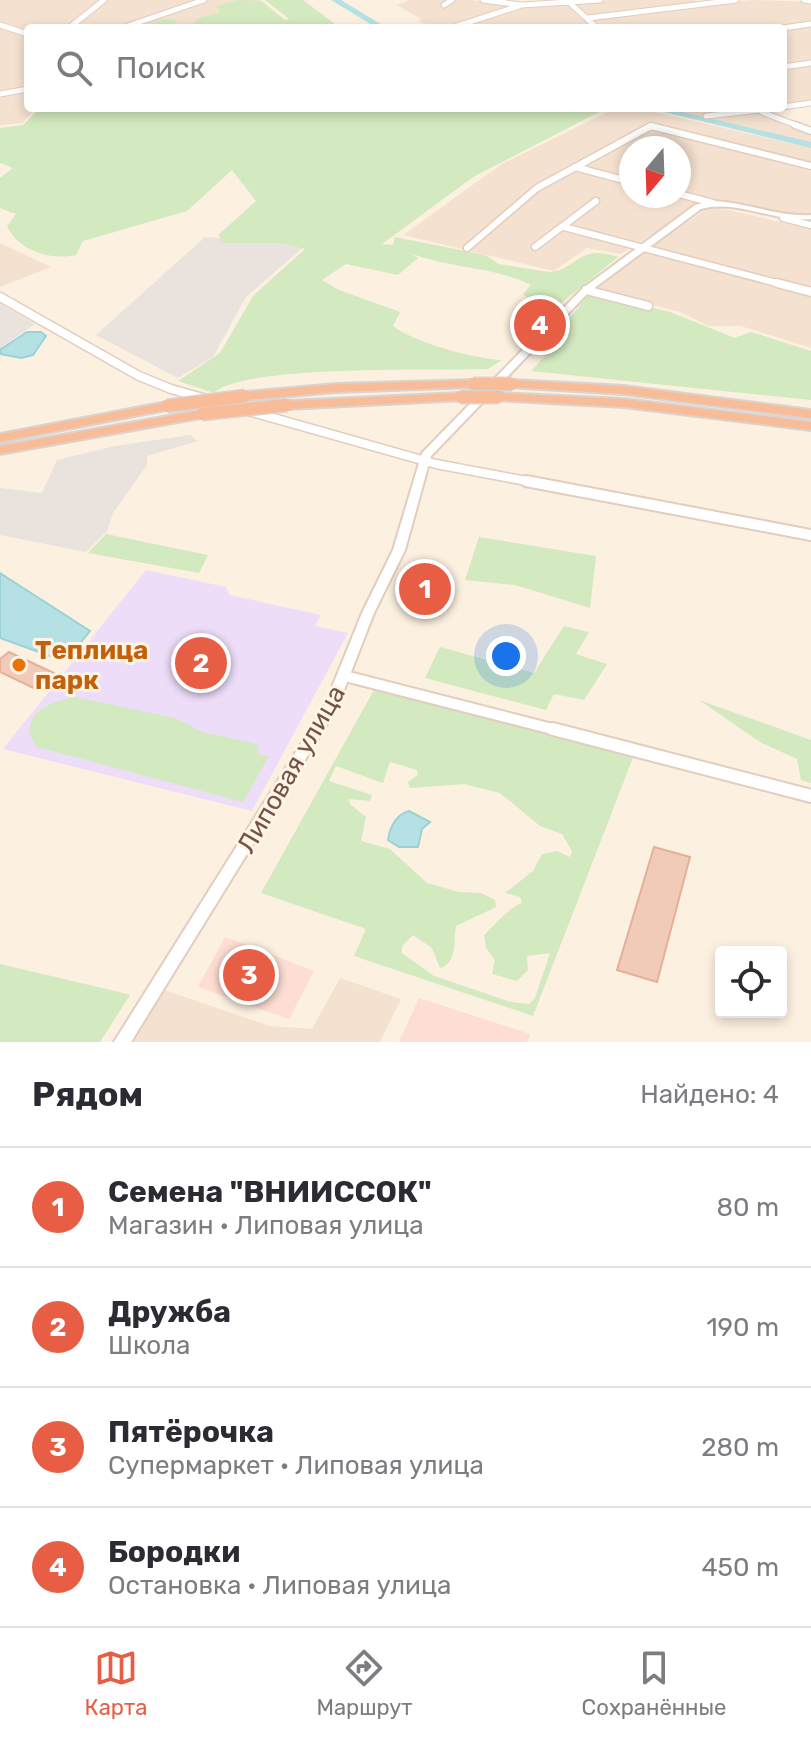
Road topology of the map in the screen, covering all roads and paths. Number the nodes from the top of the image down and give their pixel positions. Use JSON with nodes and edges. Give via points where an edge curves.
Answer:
{"nodes":[{"id":1,"x":104,"y":0,"type":"edge"},
{"id":2,"x":204,"y":0,"type":"edge"},
{"id":3,"x":452,"y":0,"type":"edge"},
{"id":4,"x":483,"y":0,"type":"edge"},
{"id":5,"x":600,"y":0,"type":"edge"},
{"id":6,"x":700,"y":0,"type":"edge"},
{"id":7,"x":736,"y":0,"type":"edge"},
{"id":8,"x":804,"y":0,"type":"edge"},
{"id":9,"x":811,"y":1,"type":"edge"},
{"id":10,"x":569,"y":2,"type":"edge"},
{"id":11,"x":707,"y":4,"type":"junction"},
{"id":12,"x":444,"y":5,"type":"dead end"},
{"id":13,"x":522,"y":5,"type":"junction"},
{"id":14,"x":588,"y":18,"type":"junction"},
{"id":15,"x":74,"y":24,"type":"edge"},
{"id":16,"x":134,"y":24,"type":"edge"},
{"id":17,"x":463,"y":24,"type":"edge"},
{"id":18,"x":593,"y":24,"type":"edge"},
{"id":19,"x":811,"y":24,"type":"edge"},
{"id":20,"x":0,"y":25,"type":"edge"},
{"id":21,"x":787,"y":27,"type":"edge"},
{"id":22,"x":24,"y":33,"type":"edge"},
{"id":23,"x":811,"y":63,"type":"edge"},
{"id":24,"x":787,"y":66,"type":"edge"},
{"id":25,"x":24,"y":90,"type":"edge"},
{"id":26,"x":0,"y":94,"type":"edge"},
{"id":27,"x":811,"y":103,"type":"edge"},
{"id":28,"x":787,"y":107,"type":"edge"},
{"id":29,"x":734,"y":112,"type":"edge"},
{"id":30,"x":763,"y":112,"type":"edge"},
{"id":31,"x":706,"y":116,"type":"dead end"},
{"id":32,"x":811,"y":131,"type":"edge"},
{"id":33,"x":811,"y":166,"type":"edge"},
{"id":34,"x":575,"y":167,"type":"junction"},
{"id":35,"x":619,"y":179,"type":"edge"},
{"id":36,"x":691,"y":197,"type":"edge"},
{"id":37,"x":596,"y":201,"type":"dead end"},
{"id":38,"x":713,"y":203,"type":"junction"},
{"id":39,"x":811,"y":217,"type":"edge"},
{"id":40,"x":783,"y":218,"type":"junction"},
{"id":41,"x":811,"y":225,"type":"edge"},
{"id":42,"x":564,"y":227,"type":"junction"},
{"id":43,"x":641,"y":245,"type":"junction"},
{"id":44,"x":535,"y":247,"type":"dead end"},
{"id":45,"x":467,"y":248,"type":"dead end"},
{"id":46,"x":586,"y":290,"type":"junction"},
{"id":47,"x":811,"y":292,"type":"edge"},
{"id":48,"x":0,"y":297,"type":"edge"},
{"id":49,"x":648,"y":306,"type":"dead end"},
{"id":50,"x":811,"y":414,"type":"edge"},
{"id":51,"x":811,"y":426,"type":"edge"},
{"id":52,"x":0,"y":438,"type":"edge"},
{"id":53,"x":0,"y":450,"type":"edge"},
{"id":54,"x":422,"y":461,"type":"junction"},
{"id":55,"x":811,"y":535,"type":"edge"},
{"id":56,"x":345,"y":676,"type":"junction"},
{"id":57,"x":811,"y":796,"type":"edge"},
{"id":58,"x":122,"y":1042,"type":"edge"}],
"edges":[{"from":1,"to":15,"type":"street"},
{"from":2,"to":16,"type":"street"},
{"from":3,"to":12,"type":"street"},
{"from":4,"to":13,"type":"street"},
{"from":5,"to":10,"type":"street"},
{"from":6,"to":11,"type":"street"},
{"from":7,"to":11,"type":"street"},
{"from":8,"to":9,"type":"street"},
{"from":10,"to":13,"type":"street"},
{"from":10,"to":14,"type":"street"},
{"from":11,"to":14,"type":"street"},
{"from":13,"to":17,"type":"street"},
{"from":14,"to":18,"type":"street"},
{"from":19,"to":21,"type":"street"},
{"from":20,"to":22,"type":"street"},
{"from":23,"to":24,"type":"street"},
{"from":25,"to":26,"type":"street"},
{"from":27,"to":28,"type":"street"},
{"from":29,"to":31,"type":"street"},
{"from":30,"to":32,"type":"street"},
{"from":33,"to":34,"type":"street","via":[[651,126]]},
{"from":34,"to":35,"type":"street"},
{"from":34,"to":45,"type":"street","via":[[537,188]]},
{"from":36,"to":38,"type":"street"},
{"from":37,"to":42,"type":"street"},
{"from":38,"to":40,"type":"street"},
{"from":38,"to":43,"type":"street","name":"Липовая улица","via":[[698,207]]},
{"from":39,"to":40,"type":"street"},
{"from":40,"to":41,"type":"street"},
{"from":42,"to":43,"type":"street"},
{"from":42,"to":44,"type":"street"},
{"from":43,"to":46,"type":"street","name":"Липовая улица"},
{"from":43,"to":47,"type":"street"},
{"from":46,"to":49,"type":"street"},
{"from":46,"to":54,"type":"street","name":"Липовая улица"},
{"from":48,"to":54,"type":"street","via":[[153,382]]},
{"from":50,"to":52,"type":"highway","bridge":true,"via":[[624,390],[512,384],[336,388],[167,406]]},
{"from":51,"to":53,"type":"highway","bridge":true,"via":[[624,403],[460,397],[202,414]]},
{"from":54,"to":55,"type":"street"},
{"from":54,"to":56,"type":"street","name":"Липовая улица","via":[[399,550]]},
{"from":56,"to":57,"type":"street"},
{"from":56,"to":58,"type":"street","name":"Липовая улица","via":[[315,736]]}]}
